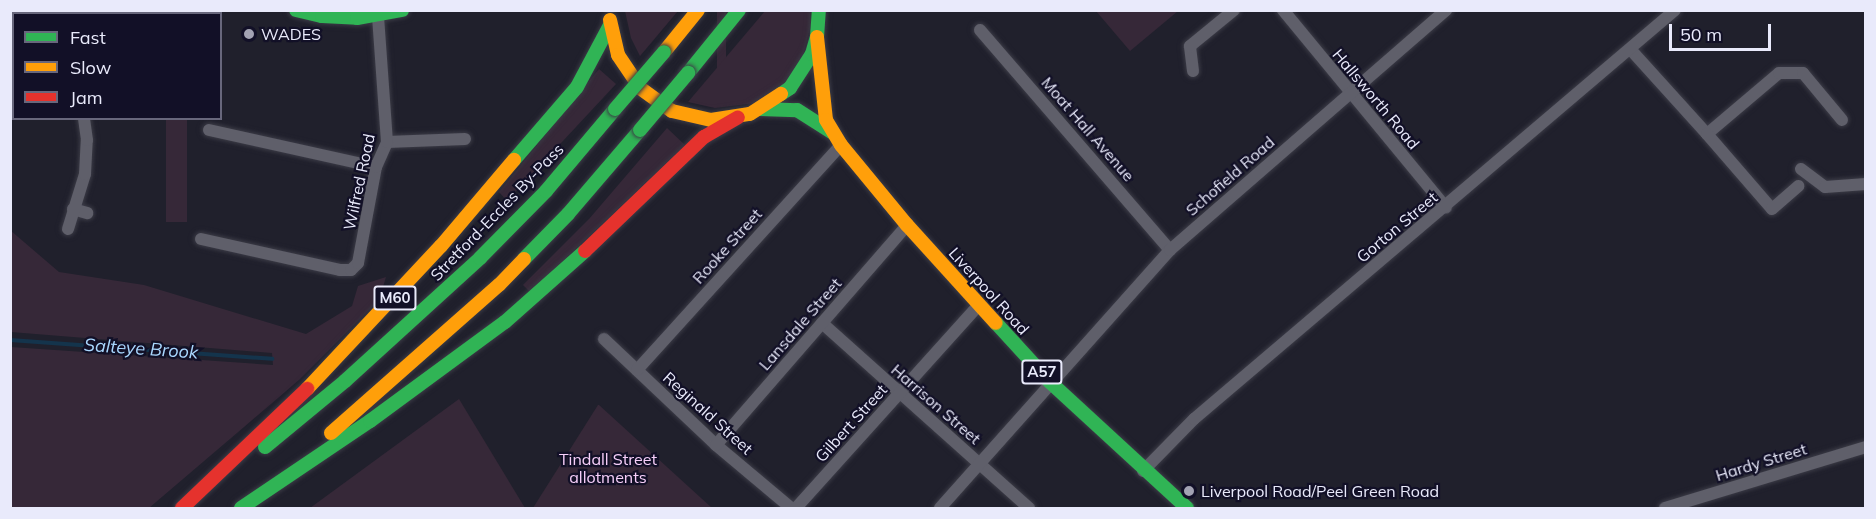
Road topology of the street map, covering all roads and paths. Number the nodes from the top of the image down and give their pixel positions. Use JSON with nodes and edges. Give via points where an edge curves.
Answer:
{"nodes":[{"id":1,"x":296,"y":10,"type":"edge"},
{"id":2,"x":402,"y":10,"type":"edge"},
{"id":3,"x":698,"y":10,"type":"edge"},
{"id":4,"x":739,"y":10,"type":"edge"},
{"id":5,"x":1234,"y":10,"type":"edge"},
{"id":6,"x":1283,"y":10,"type":"edge"},
{"id":7,"x":1446,"y":10,"type":"edge"},
{"id":8,"x":1675,"y":10,"type":"edge"},
{"id":9,"x":820,"y":14,"type":"edge"},
{"id":10,"x":378,"y":16,"type":"junction"},
{"id":11,"x":609,"y":17,"type":"edge"},
{"id":12,"x":980,"y":30,"type":"dead end"},
{"id":13,"x":817,"y":37,"type":"junction"},
{"id":14,"x":1631,"y":50,"type":"junction"},
{"id":15,"x":1193,"y":71,"type":"dead end"},
{"id":16,"x":1349,"y":93,"type":"junction"},
{"id":17,"x":760,"y":109,"type":"junction"},
{"id":18,"x":738,"y":117,"type":"junction"},
{"id":19,"x":84,"y":120,"type":"edge"},
{"id":20,"x":1842,"y":120,"type":"dead end"},
{"id":21,"x":209,"y":130,"type":"dead end"},
{"id":22,"x":833,"y":133,"type":"junction"},
{"id":23,"x":1707,"y":134,"type":"junction"},
{"id":24,"x":465,"y":139,"type":"dead end"},
{"id":25,"x":387,"y":142,"type":"junction"},
{"id":26,"x":841,"y":145,"type":"junction"},
{"id":27,"x":376,"y":167,"type":"junction"},
{"id":28,"x":1801,"y":169,"type":"dead end"},
{"id":29,"x":1866,"y":184,"type":"edge"},
{"id":30,"x":1798,"y":186,"type":"dead end"},
{"id":31,"x":1446,"y":208,"type":"junction"},
{"id":32,"x":73,"y":209,"type":"junction"},
{"id":33,"x":87,"y":213,"type":"dead end"},
{"id":34,"x":907,"y":225,"type":"junction"},
{"id":35,"x":68,"y":229,"type":"dead end"},
{"id":36,"x":201,"y":239,"type":"dead end"},
{"id":37,"x":1170,"y":250,"type":"junction"},
{"id":38,"x":979,"y":305,"type":"junction"},
{"id":39,"x":822,"y":323,"type":"junction"},
{"id":40,"x":604,"y":339,"type":"dead end"},
{"id":41,"x":637,"y":370,"type":"junction"},
{"id":42,"x":1050,"y":382,"type":"junction"},
{"id":43,"x":899,"y":394,"type":"junction"},
{"id":44,"x":716,"y":445,"type":"junction"},
{"id":45,"x":1866,"y":447,"type":"edge"},
{"id":46,"x":979,"y":464,"type":"junction"},
{"id":47,"x":1143,"y":471,"type":"junction"},
{"id":48,"x":182,"y":508,"type":"edge"},
{"id":49,"x":189,"y":508,"type":"edge"},
{"id":50,"x":236,"y":508,"type":"edge"},
{"id":51,"x":241,"y":508,"type":"edge"},
{"id":52,"x":791,"y":508,"type":"edge"},
{"id":53,"x":796,"y":508,"type":"edge"},
{"id":54,"x":940,"y":508,"type":"edge"},
{"id":55,"x":1029,"y":508,"type":"edge"},
{"id":56,"x":1187,"y":508,"type":"edge"},
{"id":57,"x":1665,"y":508,"type":"edge"}],
"edges":[{"from":1,"to":10,"type":"main road","via":[[338,17]]},
{"from":2,"to":10,"type":"main road"},
{"from":3,"to":49,"type":"main road","name":"Stretford-Eccles By-Pass","number":"M60","bridge":true,"via":[[546,191],[480,258],[345,381]]},
{"from":4,"to":50,"type":"main road","bridge":true,"via":[[568,214],[499,285],[300,460]]},
{"from":5,"to":15,"type":"street","via":[[1190,46]]},
{"from":6,"to":16,"type":"street","name":"Hallsworth Road"},
{"from":7,"to":16,"type":"street","name":"Schofield Road"},
{"from":8,"to":14,"type":"street","name":"Gorton Street"},
{"from":9,"to":13,"type":"main road","number":"A57"},
{"from":10,"to":25,"type":"street","name":"Wilfred Road"},
{"from":11,"to":18,"type":"main road","number":"A57","via":[[623,67],[650,97],[672,111],[698,118]]},
{"from":11,"to":48,"type":"main road","number":"M60","via":[[588,69],[561,108],[333,364]]},
{"from":12,"to":37,"type":"street","name":"Moat Hall Avenue"},
{"from":13,"to":17,"type":"main road","number":"A57","via":[[796,81]]},
{"from":13,"to":22,"type":"main road","name":"Liverpool Road","number":"A57","via":[[826,120]]},
{"from":14,"to":23,"type":"street"},
{"from":14,"to":31,"type":"street","name":"Gorton Street"},
{"from":16,"to":31,"type":"street","name":"Hallsworth Road"},
{"from":16,"to":37,"type":"street","name":"Schofield Road"},
{"from":17,"to":18,"type":"main road","number":"A57"},
{"from":17,"to":22,"type":"main road","name":"Liverpool Road","number":"A57","via":[[797,110]]},
{"from":18,"to":51,"type":"main road","via":[[704,137],[505,322],[370,421]]},
{"from":19,"to":32,"type":"street","via":[[85,174]]},
{"from":20,"to":23,"type":"street","via":[[1803,73],[1779,73]]},
{"from":21,"to":27,"type":"street"},
{"from":22,"to":26,"type":"main road","name":"Liverpool Road","number":"A57"},
{"from":23,"to":30,"type":"street","via":[[1772,209]]},
{"from":24,"to":25,"type":"street"},
{"from":25,"to":27,"type":"street","name":"Wilfred Road"},
{"from":26,"to":34,"type":"main road","name":"Liverpool Road","number":"A57"},
{"from":26,"to":41,"type":"street","name":"Rooke Street"},
{"from":27,"to":36,"type":"street","name":"Wilfred Road","via":[[361,253],[351,270]]},
{"from":28,"to":29,"type":"street","via":[[1825,187]]},
{"from":31,"to":47,"type":"street","name":"Gorton Street","via":[[1194,419]]},
{"from":32,"to":33,"type":"street"},
{"from":32,"to":35,"type":"street"},
{"from":34,"to":38,"type":"main road","name":"Liverpool Road","number":"A57"},
{"from":34,"to":39,"type":"street","name":"Lansdale Street"},
{"from":37,"to":42,"type":"street","name":"Schofield Road"},
{"from":38,"to":42,"type":"main road","name":"Liverpool Road","number":"A57"},
{"from":38,"to":43,"type":"street","name":"Gilbert Street"},
{"from":39,"to":43,"type":"street","name":"Harrison Street"},
{"from":39,"to":44,"type":"street","name":"Lansdale Street"},
{"from":40,"to":41,"type":"street","name":"Reginald Street"},
{"from":41,"to":44,"type":"street","name":"Reginald Street"},
{"from":42,"to":46,"type":"street","name":"Schofield Road"},
{"from":42,"to":47,"type":"main road","name":"Liverpool Road","number":"A57"},
{"from":43,"to":46,"type":"street","name":"Harrison Street"},
{"from":43,"to":53,"type":"street","name":"Gilbert Street"},
{"from":44,"to":52,"type":"street","name":"Reginald Street"},
{"from":45,"to":57,"type":"street","name":"Hardy Street"},
{"from":46,"to":54,"type":"street","name":"Schofield Road"},
{"from":46,"to":55,"type":"street","name":"Harrison Street"},
{"from":47,"to":56,"type":"main road","name":"Liverpool Road","number":"A57"}]}
